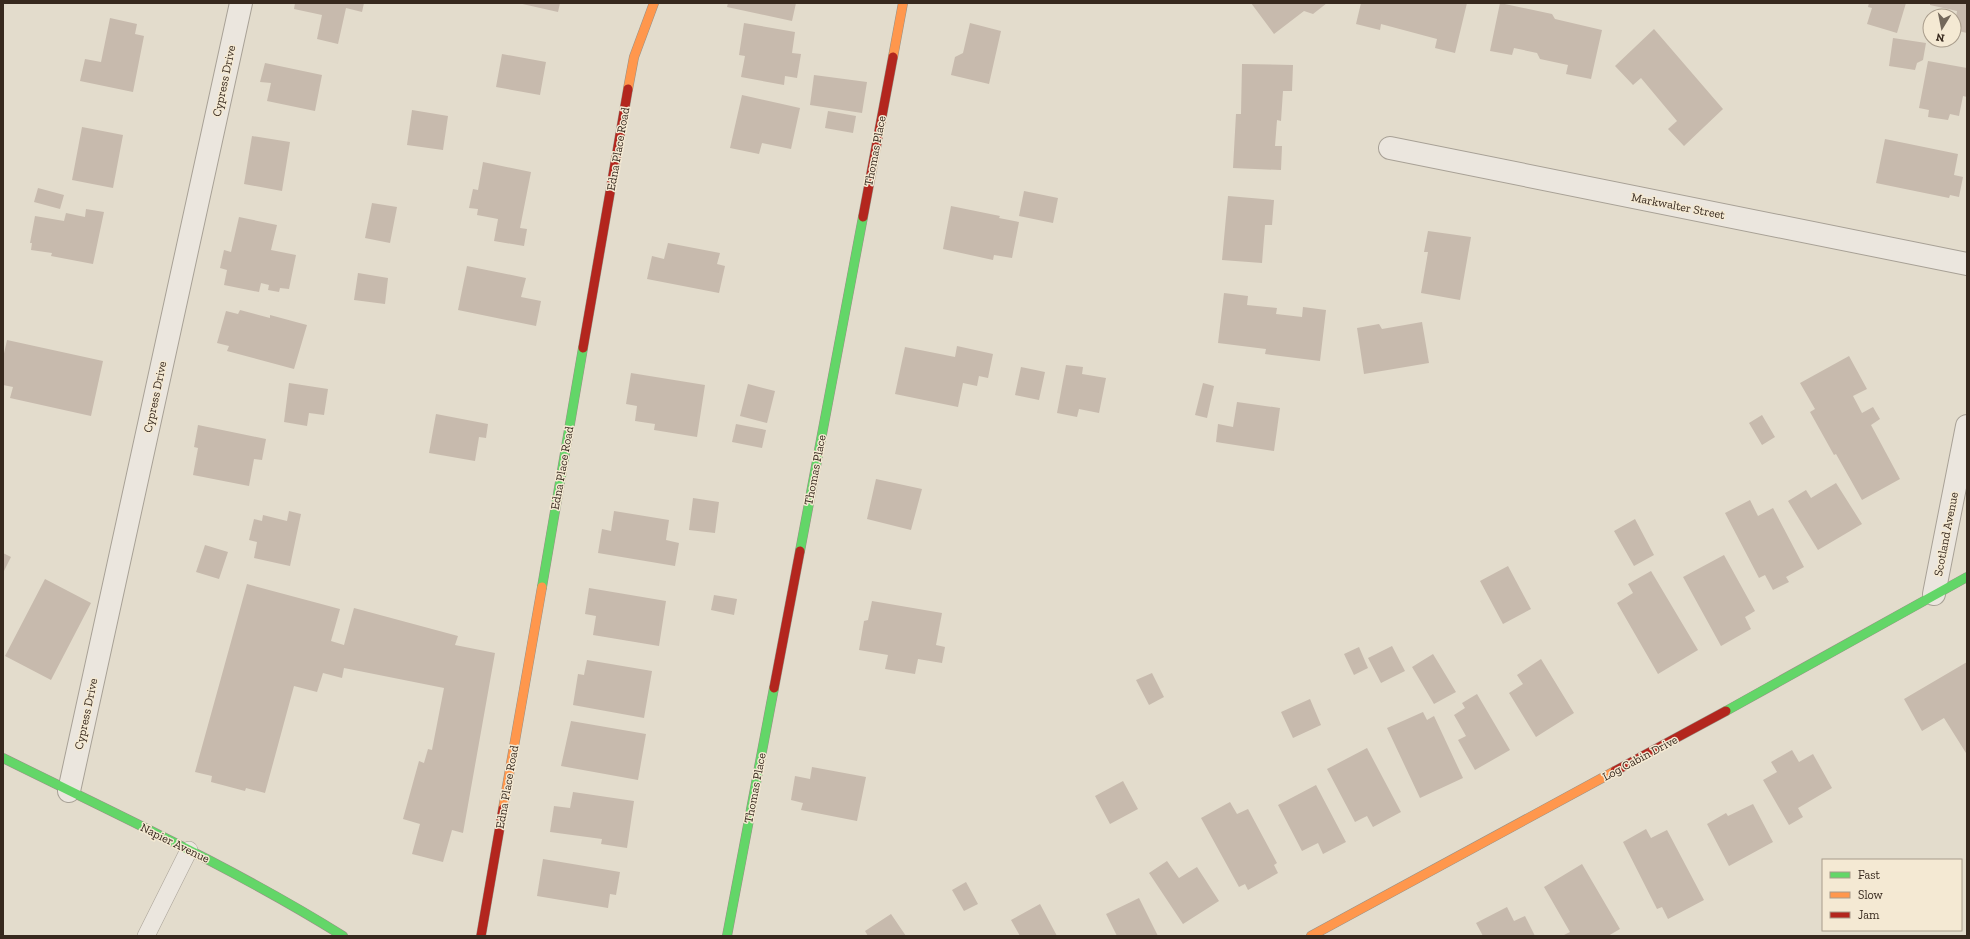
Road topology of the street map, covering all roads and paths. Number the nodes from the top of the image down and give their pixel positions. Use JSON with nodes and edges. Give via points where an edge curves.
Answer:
{"nodes":[{"id":1,"x":241,"y":3,"type":"edge"},
{"id":2,"x":654,"y":3,"type":"edge"},
{"id":3,"x":903,"y":3,"type":"edge"},
{"id":4,"x":1390,"y":148,"type":"dead end"},
{"id":5,"x":1967,"y":264,"type":"edge"},
{"id":6,"x":1967,"y":426,"type":"edge"},
{"id":7,"x":1967,"y":577,"type":"edge"},
{"id":8,"x":1934,"y":594,"type":"junction"},
{"id":9,"x":3,"y":758,"type":"edge"},
{"id":10,"x":69,"y":791,"type":"junction"},
{"id":11,"x":189,"y":850,"type":"junction"},
{"id":12,"x":146,"y":936,"type":"edge"},
{"id":13,"x":343,"y":936,"type":"edge"},
{"id":14,"x":481,"y":936,"type":"edge"},
{"id":15,"x":727,"y":936,"type":"edge"},
{"id":16,"x":1311,"y":936,"type":"edge"}],
"edges":[{"from":1,"to":10,"type":"street","name":"Cypress Drive"},
{"from":2,"to":14,"type":"street","name":"Edna Place Road","via":[[634,57]]},
{"from":3,"to":15,"type":"street","name":"Thomas Place"},
{"from":4,"to":5,"type":"street","name":"Markwalter Street"},
{"from":6,"to":8,"type":"street","name":"Scotland Avenue"},
{"from":7,"to":8,"type":"street","name":"Log Cabin Drive"},
{"from":8,"to":16,"type":"street","name":"Log Cabin Drive","via":[[1740,704]]},
{"from":9,"to":10,"type":"street","name":"Napier Avenue"},
{"from":10,"to":11,"type":"street","name":"Napier Avenue"},
{"from":11,"to":12,"type":"lane"},
{"from":11,"to":13,"type":"street","name":"Napier Avenue","via":[[229,869],[313,916]]}]}
